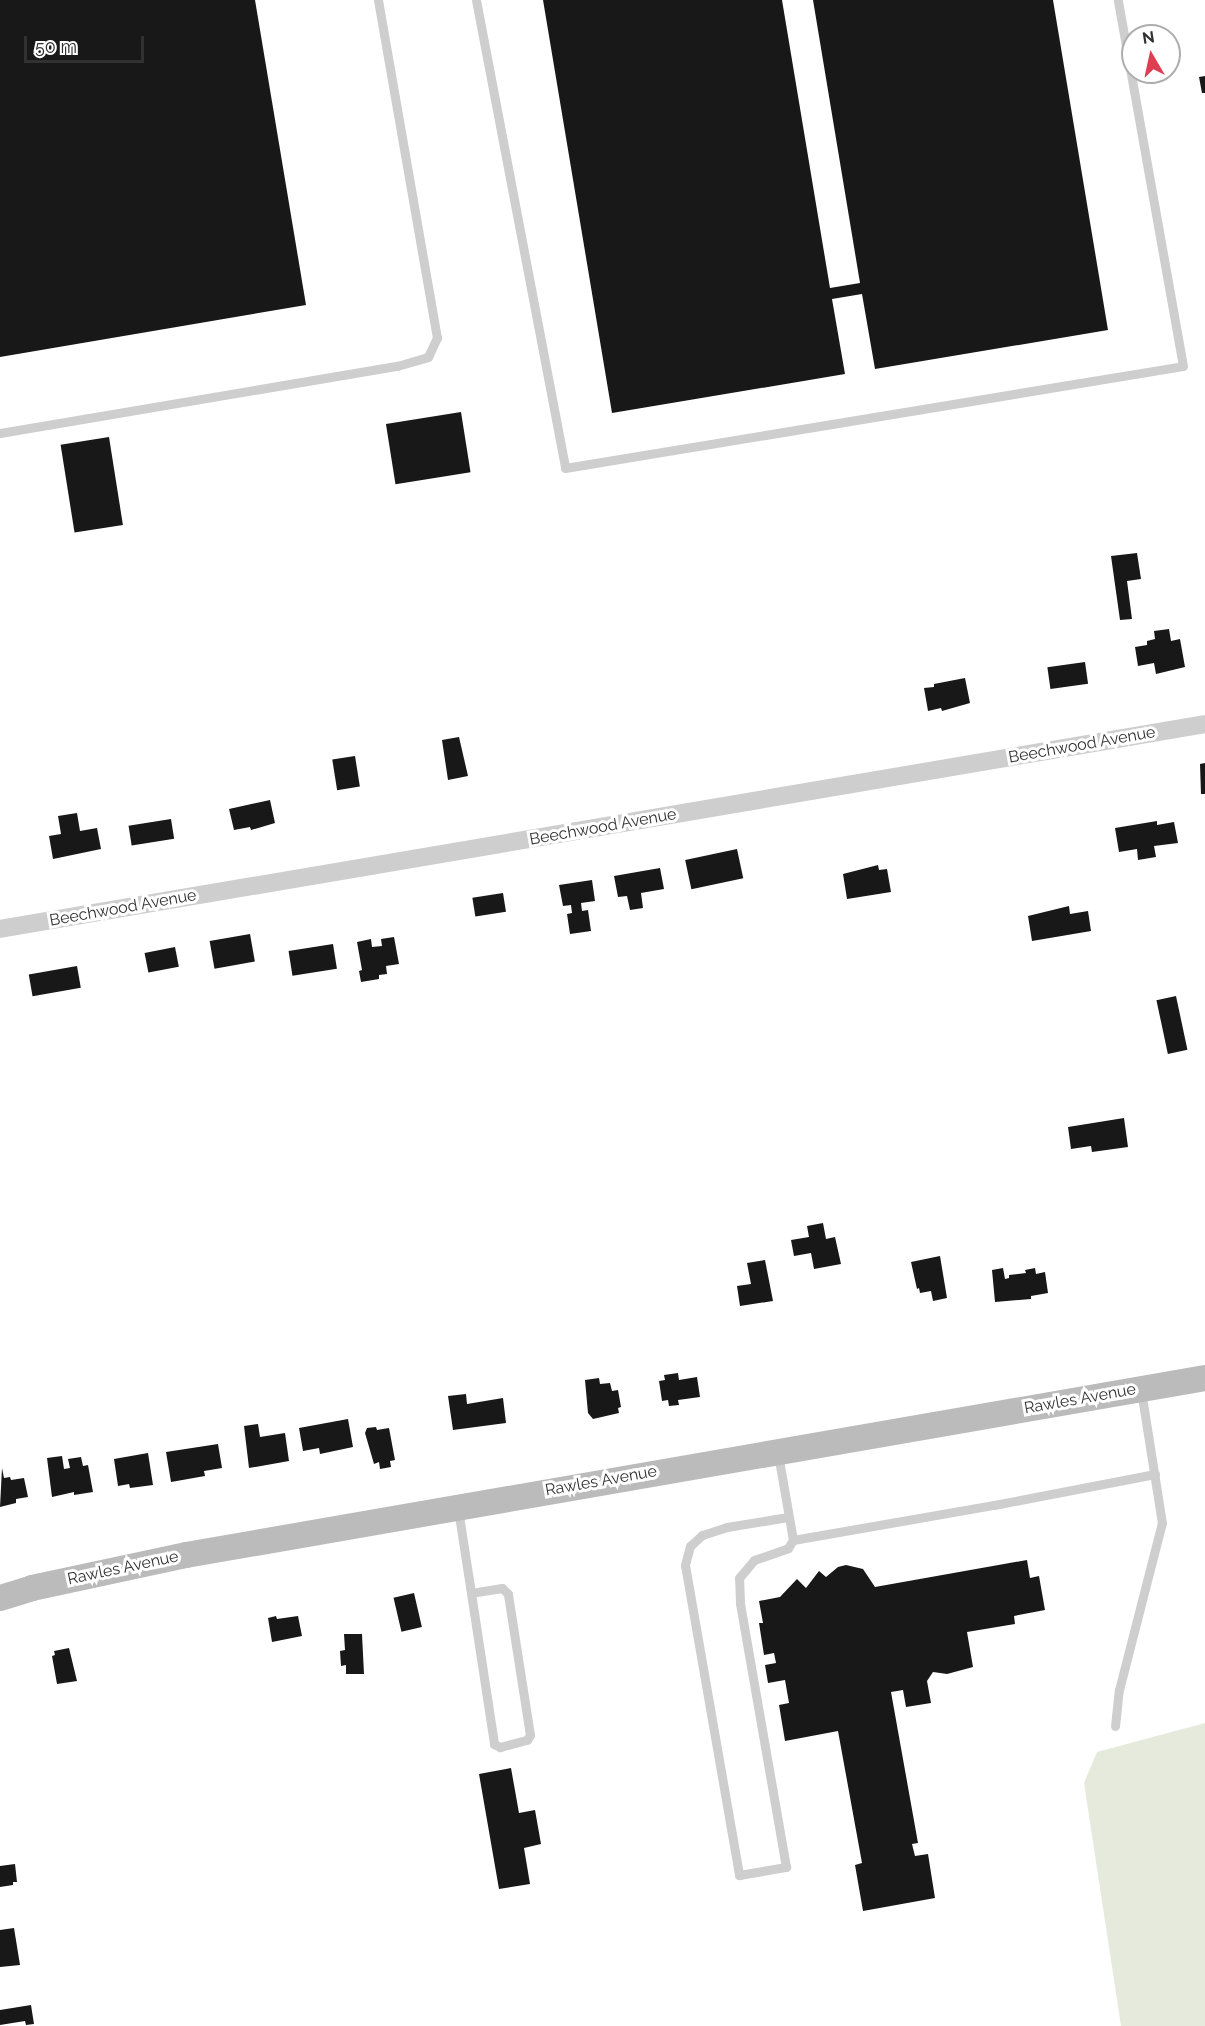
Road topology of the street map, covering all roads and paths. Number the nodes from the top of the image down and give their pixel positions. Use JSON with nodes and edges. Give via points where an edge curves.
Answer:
{"nodes":[{"id":1,"x":378,"y":0,"type":"edge"},
{"id":2,"x":476,"y":0,"type":"edge"},
{"id":3,"x":1118,"y":0,"type":"edge"},
{"id":4,"x":0,"y":433,"type":"edge"},
{"id":5,"x":1205,"y":724,"type":"edge"},
{"id":6,"x":0,"y":929,"type":"edge"},
{"id":7,"x":1205,"y":1378,"type":"edge"},
{"id":8,"x":1141,"y":1389,"type":"junction"},
{"id":9,"x":778,"y":1451,"type":"junction"},
{"id":10,"x":1155,"y":1474,"type":"junction"},
{"id":11,"x":458,"y":1506,"type":"junction"},
{"id":12,"x":788,"y":1517,"type":"junction"},
{"id":13,"x":793,"y":1540,"type":"junction"},
{"id":14,"x":471,"y":1593,"type":"junction"},
{"id":15,"x":0,"y":1598,"type":"edge"},
{"id":16,"x":1115,"y":1726,"type":"dead end"}],
"edges":[{"from":1,"to":4,"type":"lane","via":[[436,338],[428,357],[397,366]]},
{"from":2,"to":3,"type":"lane","via":[[565,468],[1183,366]]},
{"from":5,"to":6,"type":"street","name":"Beechwood Avenue"},
{"from":7,"to":8,"type":"street","name":"Rawles Avenue"},
{"from":8,"to":9,"type":"street","name":"Rawles Avenue"},
{"from":8,"to":10,"type":"lane"},
{"from":9,"to":11,"type":"street","name":"Rawles Avenue"},
{"from":9,"to":12,"type":"lane"},
{"from":10,"to":13,"type":"lane"},
{"from":10,"to":16,"type":"lane","via":[[1162,1523],[1119,1690]]},
{"from":11,"to":14,"type":"lane"},
{"from":11,"to":15,"type":"street","name":"Rawles Avenue","via":[[186,1555]]},
{"from":12,"to":13,"type":"lane"},
{"from":12,"to":13,"type":"lane","via":[[702,1534],[690,1546],[685,1565],[739,1875],[786,1867],[740,1604],[739,1578],[754,1560],[788,1548]]},
{"from":14,"to":14,"type":"lane","via":[[494,1744],[500,1747],[527,1740],[530,1735],[508,1594],[502,1588]]}]}
